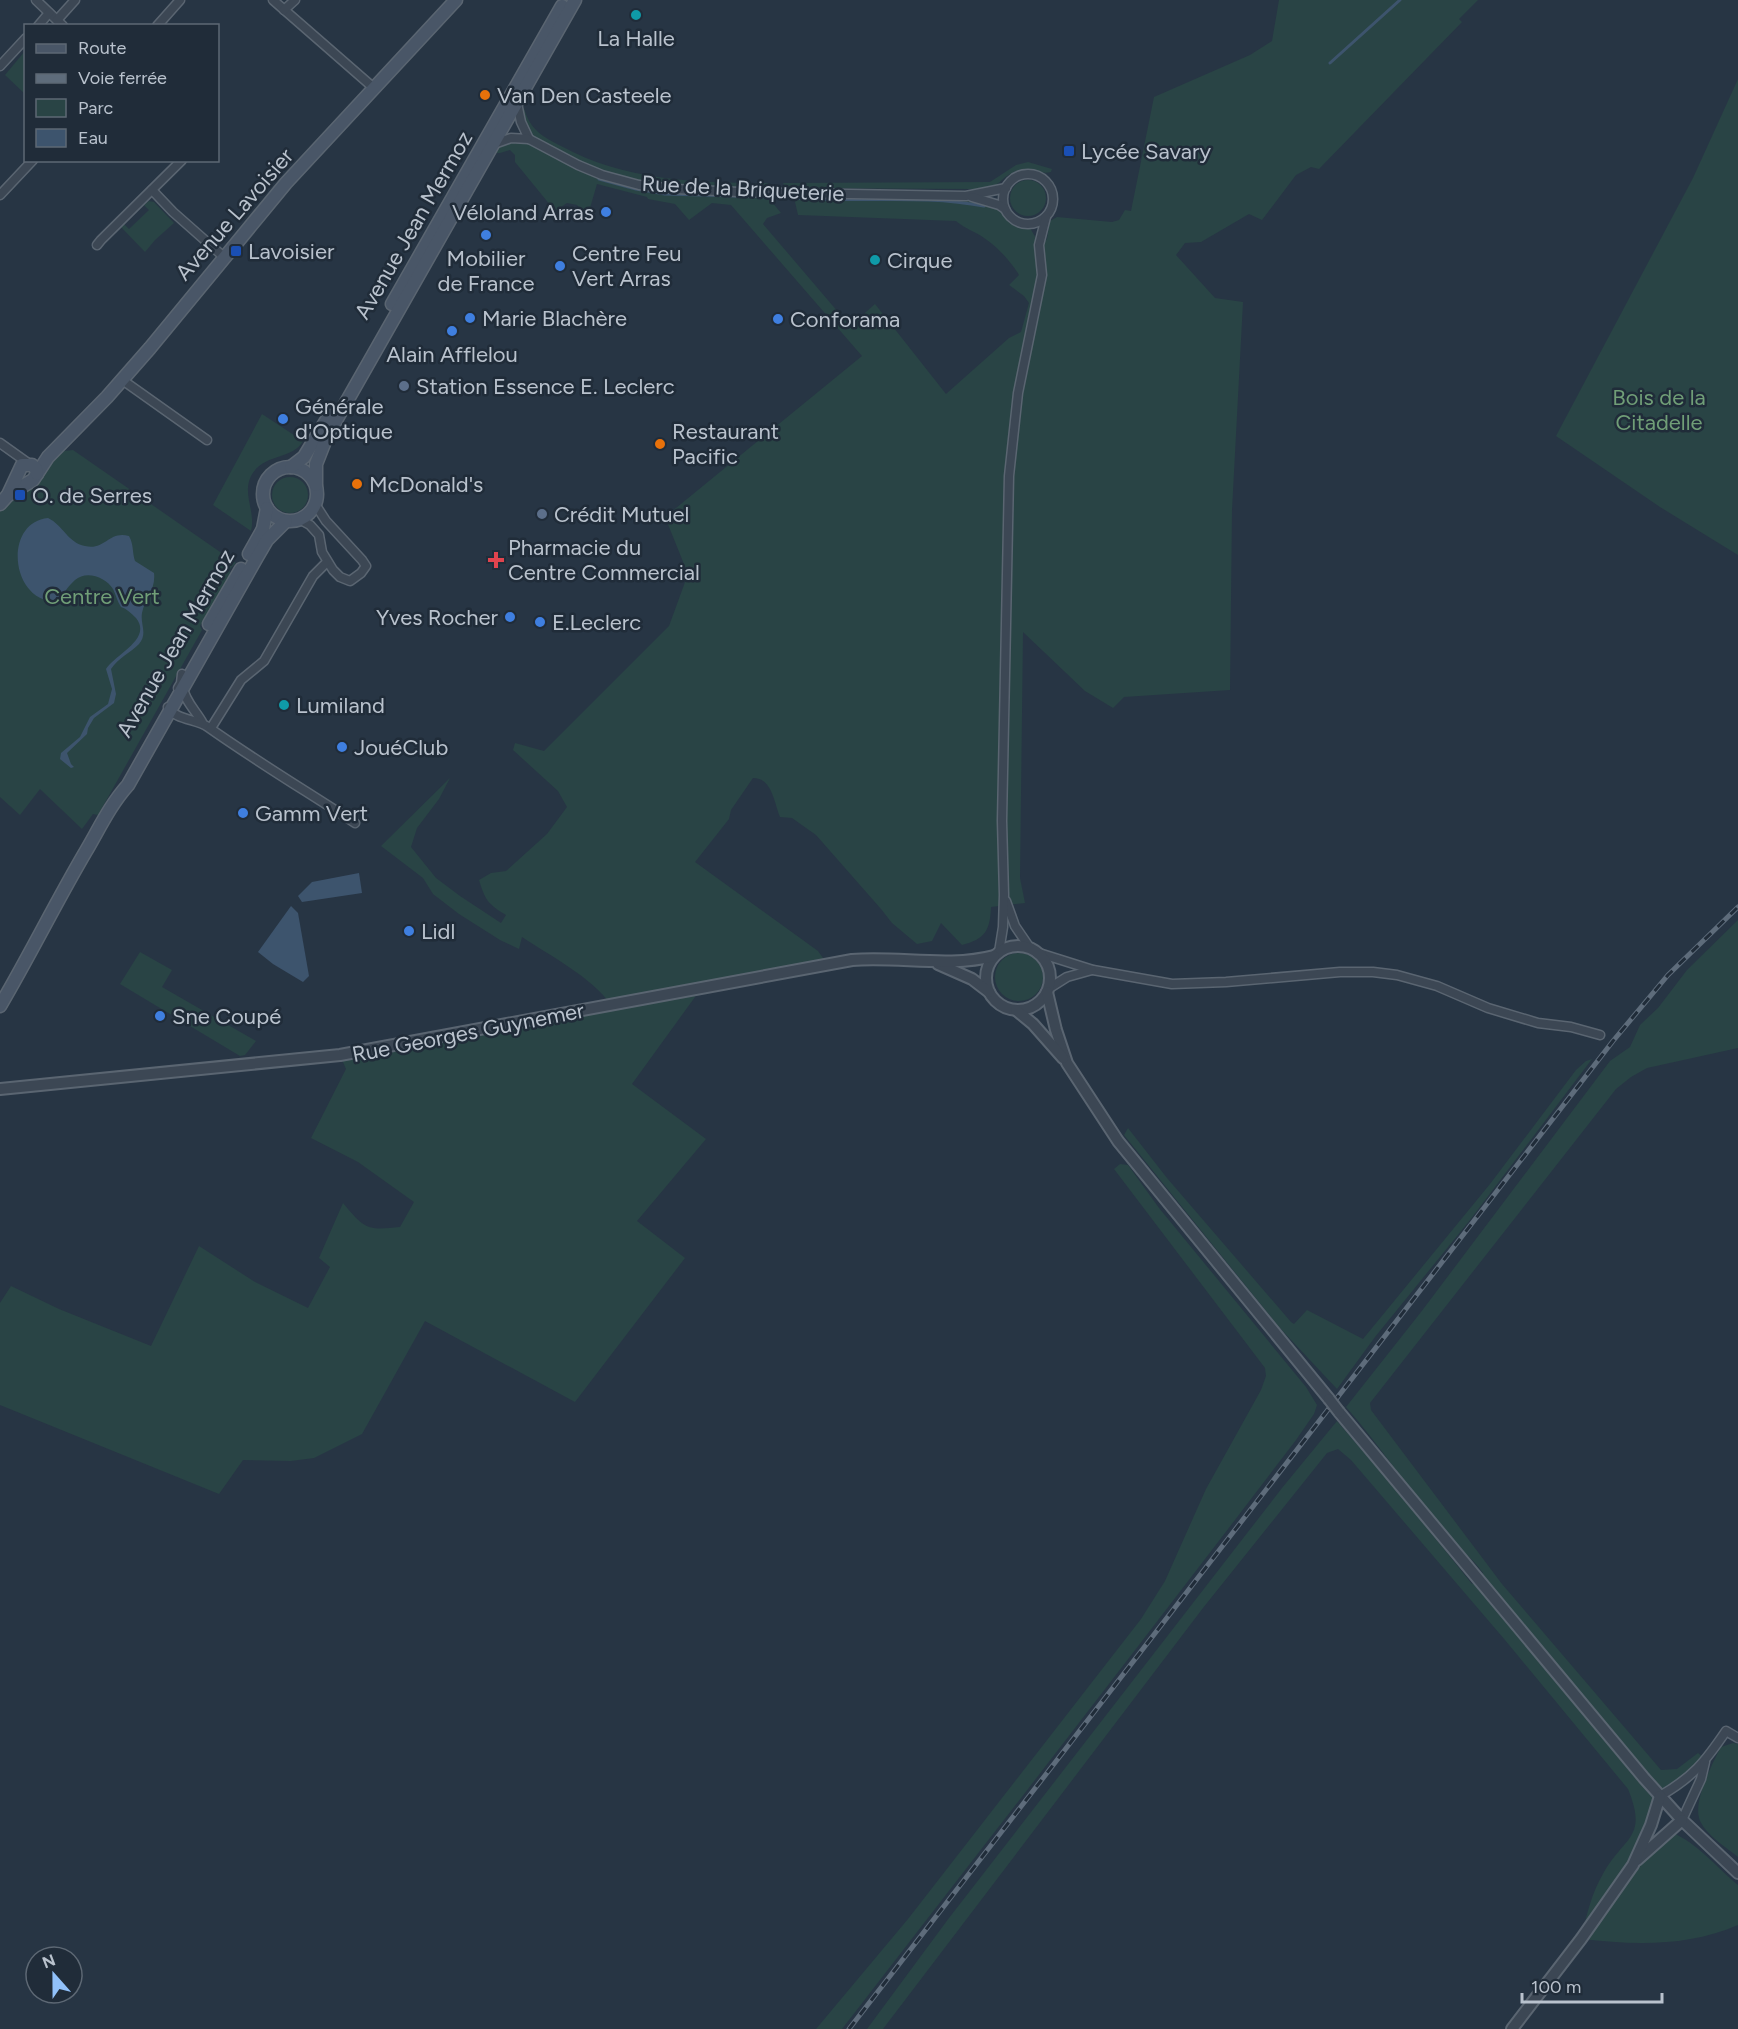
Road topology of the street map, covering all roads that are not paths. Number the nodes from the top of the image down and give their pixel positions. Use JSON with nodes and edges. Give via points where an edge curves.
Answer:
{"nodes":[{"id":1,"x":36,"y":0,"type":"edge"},
{"id":2,"x":75,"y":0,"type":"edge"},
{"id":3,"x":180,"y":0,"type":"edge"},
{"id":4,"x":273,"y":0,"type":"edge"},
{"id":5,"x":295,"y":0,"type":"edge"},
{"id":6,"x":456,"y":0,"type":"edge"},
{"id":7,"x":566,"y":0,"type":"edge"},
{"id":8,"x":575,"y":0,"type":"edge"},
{"id":9,"x":284,"y":10,"type":"junction"},
{"id":10,"x":49,"y":13,"type":"junction"},
{"id":11,"x":60,"y":23,"type":"edge"},
{"id":12,"x":40,"y":24,"type":"edge"},
{"id":13,"x":160,"y":24,"type":"edge"},
{"id":14,"x":24,"y":40,"type":"edge"},
{"id":15,"x":0,"y":66,"type":"edge"},
{"id":16,"x":375,"y":89,"type":"junction"},
{"id":17,"x":517,"y":102,"type":"junction"},
{"id":18,"x":529,"y":139,"type":"junction"},
{"id":19,"x":493,"y":144,"type":"junction"},
{"id":20,"x":31,"y":162,"type":"edge"},
{"id":21,"x":180,"y":162,"type":"edge"},
{"id":22,"x":1006,"y":188,"type":"junction"},
{"id":23,"x":152,"y":190,"type":"junction"},
{"id":24,"x":0,"y":195,"type":"edge"},
{"id":25,"x":966,"y":196,"type":"junction"},
{"id":26,"x":1005,"y":210,"type":"junction"},
{"id":27,"x":1046,"y":217,"type":"junction"},
{"id":28,"x":1027,"y":224,"type":"junction"},
{"id":29,"x":98,"y":245,"type":"dead end"},
{"id":30,"x":1040,"y":245,"type":"junction"},
{"id":31,"x":224,"y":257,"type":"junction"},
{"id":32,"x":121,"y":379,"type":"junction"},
{"id":33,"x":207,"y":440,"type":"dead end"},
{"id":34,"x":0,"y":443,"type":"edge"},
{"id":35,"x":291,"y":467,"type":"junction"},
{"id":36,"x":26,"y":471,"type":"junction"},
{"id":37,"x":316,"y":485,"type":"junction"},
{"id":38,"x":4,"y":500,"type":"edge"},
{"id":39,"x":315,"y":504,"type":"junction"},
{"id":40,"x":267,"y":508,"type":"junction"},
{"id":41,"x":299,"y":519,"type":"junction"},
{"id":42,"x":286,"y":521,"type":"junction"},
{"id":43,"x":327,"y":562,"type":"junction"},
{"id":44,"x":182,"y":674,"type":"junction"},
{"id":45,"x":183,"y":687,"type":"junction"},
{"id":46,"x":170,"y":711,"type":"junction"},
{"id":47,"x":202,"y":722,"type":"junction"},
{"id":48,"x":211,"y":728,"type":"junction"},
{"id":49,"x":117,"y":797,"type":"junction"},
{"id":50,"x":355,"y":823,"type":"dead end"},
{"id":51,"x":1004,"y":895,"type":"junction"},
{"id":52,"x":1034,"y":950,"type":"junction"},
{"id":53,"x":997,"y":954,"type":"junction"},
{"id":54,"x":932,"y":961,"type":"junction"},
{"id":55,"x":1093,"y":970,"type":"junction"},
{"id":56,"x":1048,"y":991,"type":"junction"},
{"id":57,"x":989,"y":992,"type":"junction"},
{"id":58,"x":0,"y":1006,"type":"edge"},
{"id":59,"x":1016,"y":1010,"type":"junction"},
{"id":60,"x":1600,"y":1035,"type":"dead end"},
{"id":61,"x":1067,"y":1063,"type":"junction"},
{"id":62,"x":0,"y":1089,"type":"edge"},
{"id":63,"x":1738,"y":1738,"type":"edge"},
{"id":64,"x":1706,"y":1760,"type":"junction"},
{"id":65,"x":1660,"y":1796,"type":"junction"},
{"id":66,"x":1682,"y":1820,"type":"junction"},
{"id":67,"x":1633,"y":1864,"type":"junction"},
{"id":68,"x":1738,"y":1873,"type":"edge"},
{"id":69,"x":1512,"y":2029,"type":"edge"}],
"edges":[{"from":1,"to":10,"type":"street"},
{"from":2,"to":11,"type":"street"},
{"from":3,"to":13,"type":"street"},
{"from":4,"to":9,"type":"street"},
{"from":5,"to":9,"type":"street"},
{"from":6,"to":16,"type":"main road","name":"Avenue Lavoisier"},
{"from":7,"to":35,"type":"main road","name":"Avenue Jean Mermoz","via":[[319,433],[304,457]]},
{"from":8,"to":17,"type":"main road","name":"Avenue Jean Mermoz"},
{"from":9,"to":16,"type":"street"},
{"from":10,"to":11,"type":"street"},
{"from":10,"to":12,"type":"street"},
{"from":14,"to":15,"type":"street"},
{"from":16,"to":31,"type":"main road","name":"Avenue Lavoisier","via":[[286,183]]},
{"from":17,"to":18,"type":"street"},
{"from":17,"to":19,"type":"main road","name":"Avenue Jean Mermoz"},
{"from":18,"to":19,"type":"street","via":[[511,138]]},
{"from":18,"to":25,"type":"street","name":"Rue de la Briqueterie","via":[[602,175],[639,185],[739,192]]},
{"from":19,"to":37,"type":"main road","name":"Avenue Jean Mermoz","via":[[326,438],[316,464]]},
{"from":20,"to":24,"type":"street"},
{"from":21,"to":23,"type":"street"},
{"from":22,"to":25,"type":"street","name":"Rue de la Briqueterie"},
{"from":22,"to":26,"type":"street"},
{"from":22,"to":27,"type":"street","via":[[1023,175],[1044,180],[1053,199]]},
{"from":23,"to":29,"type":"street"},
{"from":23,"to":31,"type":"street"},
{"from":25,"to":26,"type":"street","name":"Rue de la Briqueterie","via":[[989,201]]},
{"from":26,"to":28,"type":"street","via":[[1015,220]]},
{"from":27,"to":28,"type":"street"},
{"from":27,"to":30,"type":"street"},
{"from":28,"to":30,"type":"street"},
{"from":30,"to":51,"type":"street","via":[[1042,275],[1018,393],[1009,476]]},
{"from":31,"to":32,"type":"main road","name":"Avenue Lavoisier"},
{"from":32,"to":33,"type":"street"},
{"from":32,"to":36,"type":"main road","name":"Avenue Lavoisier","via":[[48,457]]},
{"from":34,"to":36,"type":"street"},
{"from":35,"to":37,"type":"main road","via":[[306,472]]},
{"from":35,"to":40,"type":"main road","via":[[279,469],[266,480],[263,491]]},
{"from":36,"to":38,"type":"main road","name":"Avenue Lavoisier"},
{"from":37,"to":39,"type":"main road"},
{"from":39,"to":41,"type":"main road"},
{"from":39,"to":43,"type":"street","via":[[366,566],[350,581],[340,577]]},
{"from":40,"to":42,"type":"main road"},
{"from":40,"to":44,"type":"main road","name":"Avenue Jean Mermoz","via":[[260,536]]},
{"from":41,"to":42,"type":"main road"},
{"from":41,"to":43,"type":"street","via":[[319,535]]},
{"from":42,"to":45,"type":"main road","name":"Avenue Jean Mermoz","via":[[267,540]]},
{"from":43,"to":48,"type":"street","via":[[313,576],[264,661],[241,680]]},
{"from":44,"to":46,"type":"street"},
{"from":44,"to":49,"type":"main road","name":"Avenue Jean Mermoz","via":[[120,782]]},
{"from":45,"to":46,"type":"main road","name":"Avenue Jean Mermoz"},
{"from":45,"to":47,"type":"street","via":[[183,695]]},
{"from":46,"to":47,"type":"street"},
{"from":46,"to":49,"type":"main road","name":"Avenue Jean Mermoz","via":[[128,785]]},
{"from":47,"to":48,"type":"street"},
{"from":48,"to":50,"type":"street"},
{"from":49,"to":58,"type":"main road","name":"Avenue Jean Mermoz"},
{"from":51,"to":52,"type":"street","via":[[1015,926]]},
{"from":51,"to":53,"type":"street"},
{"from":52,"to":53,"type":"street","via":[[1014,946]]},
{"from":52,"to":55,"type":"street"},
{"from":52,"to":56,"type":"street","via":[[1048,966]]},
{"from":53,"to":54,"type":"street","name":"Rue Georges Guynemer","via":[[958,962]]},
{"from":53,"to":57,"type":"street","via":[[986,973]]},
{"from":54,"to":57,"type":"street","name":"Rue Georges Guynemer","via":[[972,979]]},
{"from":54,"to":62,"type":"street","name":"Rue Georges Guynemer","via":[[852,960],[340,1055]]},
{"from":55,"to":56,"type":"street","via":[[1067,977]]},
{"from":55,"to":60,"type":"street","via":[[1172,984],[1340,972],[1397,975],[1538,1023]]},
{"from":56,"to":59,"type":"street","via":[[1034,1006]]},
{"from":56,"to":61,"type":"street"},
{"from":57,"to":59,"type":"street","via":[[1000,1004]]},
{"from":59,"to":61,"type":"street"},
{"from":61,"to":65,"type":"street","bridge":true,"via":[[1136,1165]]},
{"from":63,"to":64,"type":"street","via":[[1726,1731]]},
{"from":64,"to":65,"type":"street","via":[[1683,1783]]},
{"from":64,"to":66,"type":"street"},
{"from":65,"to":66,"type":"street"},
{"from":65,"to":67,"type":"street"},
{"from":66,"to":67,"type":"street"},
{"from":66,"to":68,"type":"street"},
{"from":67,"to":69,"type":"street"}]}
